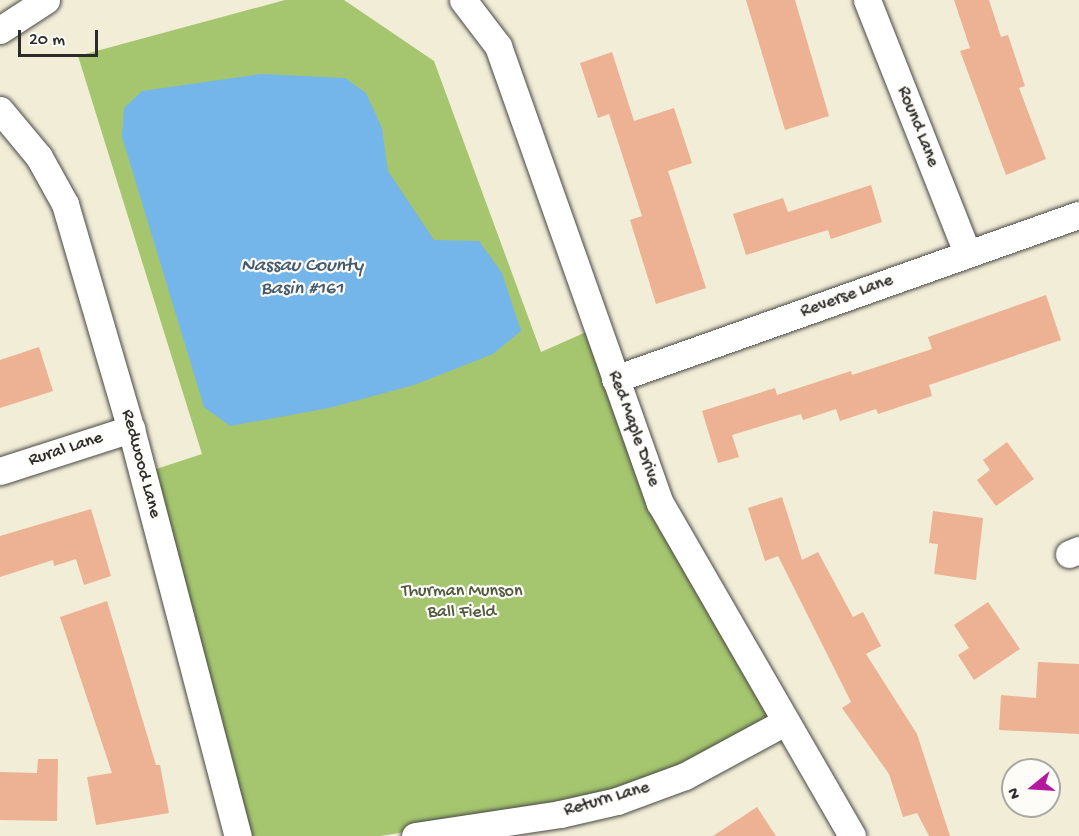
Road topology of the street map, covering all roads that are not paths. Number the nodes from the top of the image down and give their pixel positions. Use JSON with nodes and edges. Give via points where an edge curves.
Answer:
{"nodes":[{"id":1,"x":46,"y":0,"type":"edge"},
{"id":2,"x":463,"y":0,"type":"edge"},
{"id":3,"x":867,"y":0,"type":"edge"},
{"id":4,"x":0,"y":30,"type":"edge"},
{"id":5,"x":0,"y":110,"type":"edge"},
{"id":6,"x":1079,"y":215,"type":"edge"},
{"id":7,"x":967,"y":253,"type":"junction"},
{"id":8,"x":615,"y":380,"type":"junction"},
{"id":9,"x":131,"y":429,"type":"junction"},
{"id":10,"x":0,"y":471,"type":"edge"},
{"id":11,"x":785,"y":722,"type":"junction"},
{"id":12,"x":238,"y":836,"type":"edge"},
{"id":13,"x":415,"y":836,"type":"edge"},
{"id":14,"x":852,"y":836,"type":"edge"}],
"edges":[{"from":1,"to":4,"type":"street"},
{"from":2,"to":8,"type":"street","name":"Red Maple Drive","via":[[498,46]]},
{"from":3,"to":7,"type":"street","name":"Round Lane"},
{"from":5,"to":9,"type":"street","name":"Redwood Lane","via":[[39,157],[65,204]]},
{"from":6,"to":7,"type":"street","name":"Reverse Lane"},
{"from":7,"to":8,"type":"street","name":"Reverse Lane"},
{"from":8,"to":11,"type":"street","name":"Red Maple Drive","via":[[660,503]]},
{"from":9,"to":10,"type":"street","name":"Rural Lane"},
{"from":9,"to":12,"type":"street","name":"Redwood Lane"},
{"from":11,"to":13,"type":"street","name":"Return Lane","via":[[686,776],[617,801],[560,814]]},
{"from":11,"to":14,"type":"street","name":"Red Maple Drive"}]}
